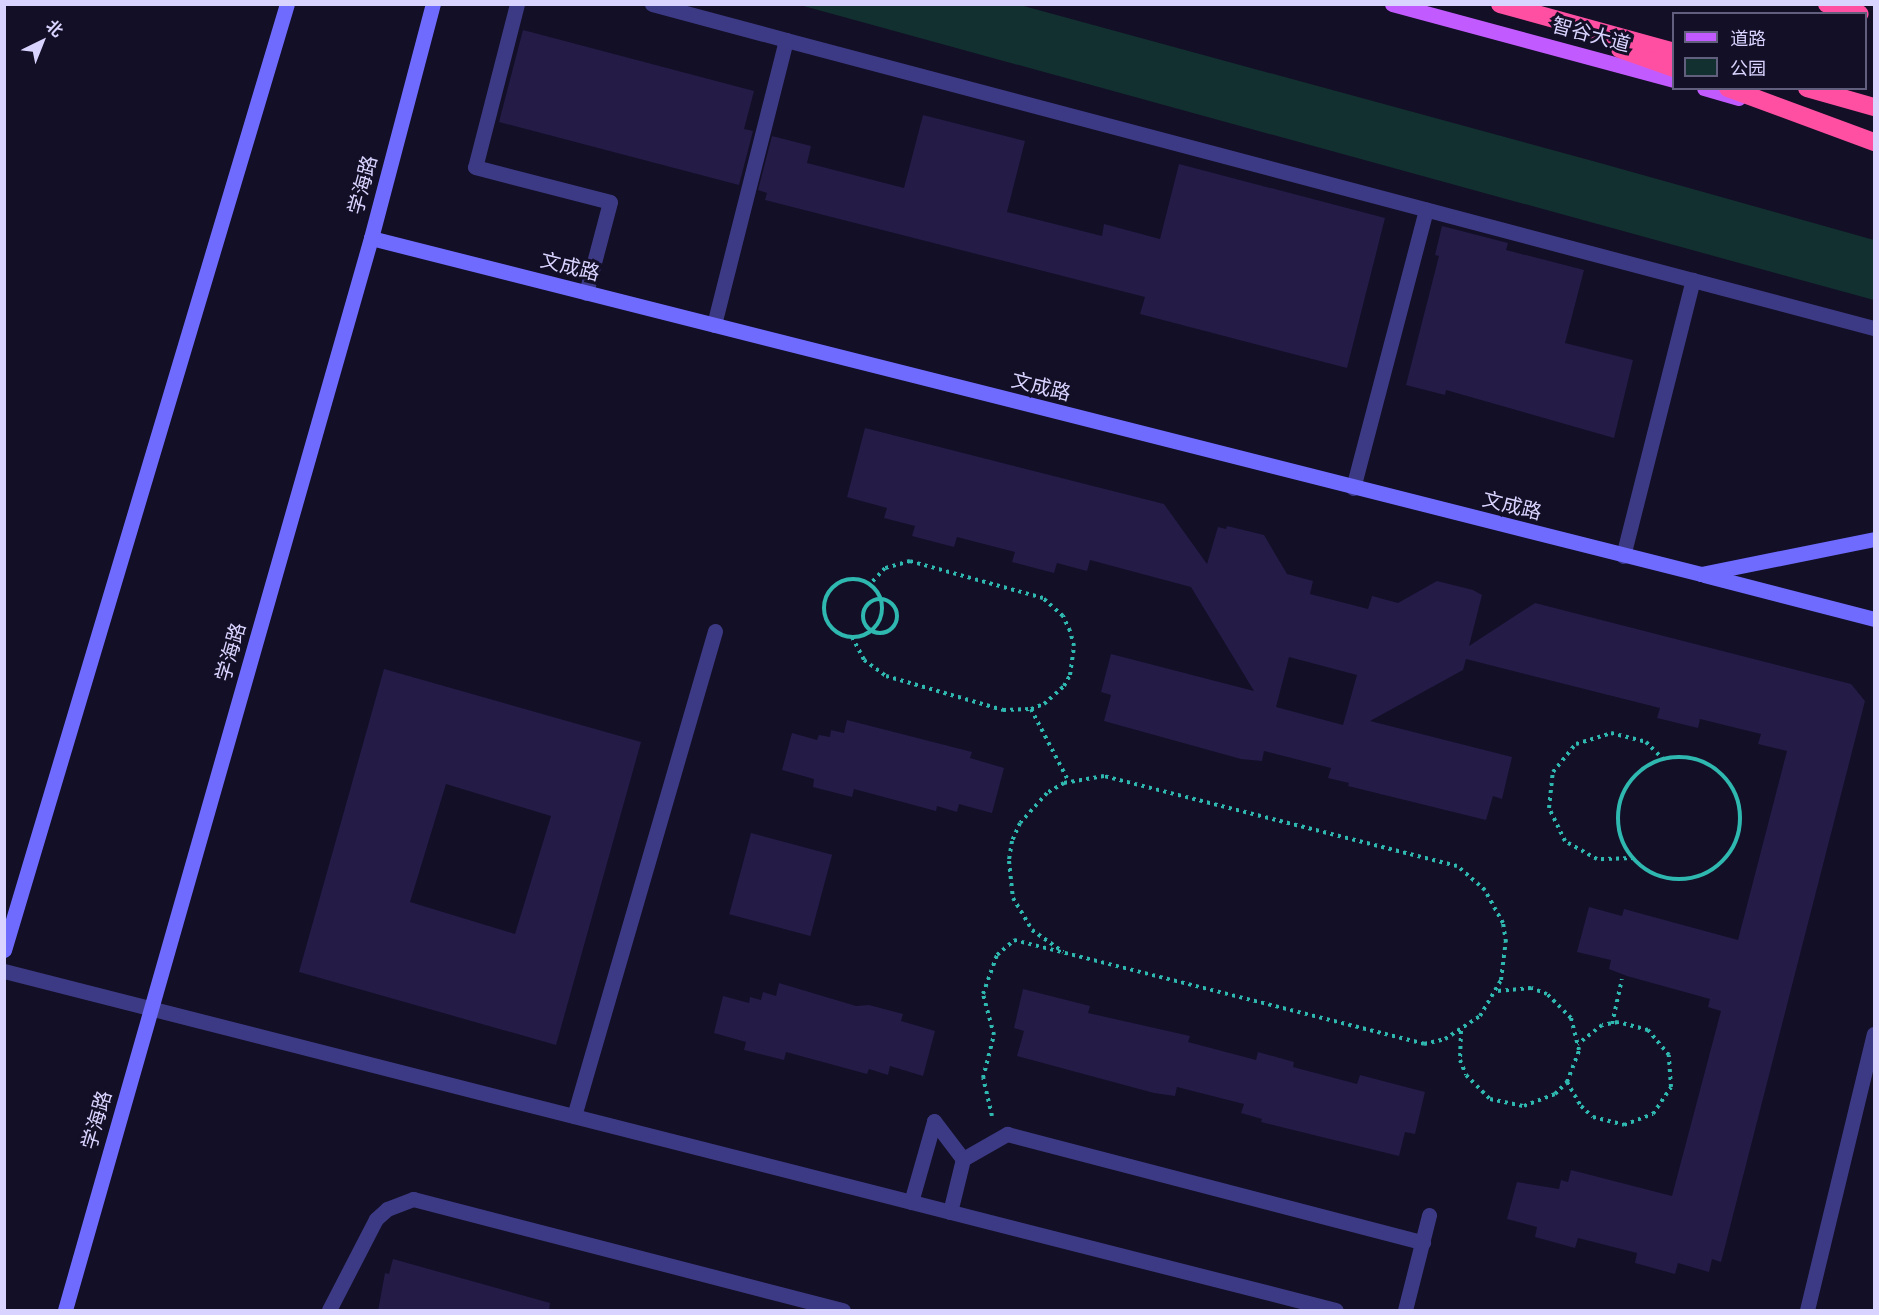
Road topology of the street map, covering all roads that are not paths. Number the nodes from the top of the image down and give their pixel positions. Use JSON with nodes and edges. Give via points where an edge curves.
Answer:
{"nodes":[{"id":1,"x":287,"y":4,"type":"edge"},
{"id":2,"x":433,"y":4,"type":"edge"},
{"id":3,"x":517,"y":4,"type":"edge"},
{"id":4,"x":652,"y":4,"type":"edge"},
{"id":5,"x":1392,"y":4,"type":"edge"},
{"id":6,"x":1827,"y":4,"type":"edge"},
{"id":7,"x":1503,"y":5,"type":"edge"},
{"id":8,"x":1853,"y":12,"type":"edge"},
{"id":9,"x":786,"y":40,"type":"junction"},
{"id":10,"x":1672,"y":51,"type":"edge"},
{"id":11,"x":1672,"y":67,"type":"edge"},
{"id":12,"x":1672,"y":79,"type":"edge"},
{"id":13,"x":1711,"y":90,"type":"edge"},
{"id":14,"x":1733,"y":90,"type":"edge"},
{"id":15,"x":1814,"y":90,"type":"edge"},
{"id":16,"x":1875,"y":107,"type":"edge"},
{"id":17,"x":1875,"y":134,"type":"edge"},
{"id":18,"x":1875,"y":142,"type":"edge"},
{"id":19,"x":1426,"y":209,"type":"junction"},
{"id":20,"x":371,"y":238,"type":"junction"},
{"id":21,"x":1693,"y":280,"type":"junction"},
{"id":22,"x":586,"y":293,"type":"junction"},
{"id":23,"x":714,"y":325,"type":"junction"},
{"id":24,"x":1875,"y":328,"type":"edge"},
{"id":25,"x":1353,"y":488,"type":"junction"},
{"id":26,"x":1875,"y":539,"type":"edge"},
{"id":27,"x":1623,"y":556,"type":"junction"},
{"id":28,"x":1701,"y":574,"type":"junction"},
{"id":29,"x":1875,"y":620,"type":"edge"},
{"id":30,"x":715,"y":631,"type":"dead end"},
{"id":31,"x":4,"y":950,"type":"edge"},
{"id":32,"x":4,"y":971,"type":"edge"},
{"id":33,"x":151,"y":1009,"type":"junction"},
{"id":34,"x":1875,"y":1034,"type":"edge"},
{"id":35,"x":574,"y":1116,"type":"junction"},
{"id":36,"x":963,"y":1159,"type":"junction"},
{"id":37,"x":911,"y":1202,"type":"junction"},
{"id":38,"x":950,"y":1212,"type":"junction"},
{"id":39,"x":1429,"y":1215,"type":"dead end"},
{"id":40,"x":1423,"y":1242,"type":"junction"},
{"id":41,"x":64,"y":1311,"type":"edge"},
{"id":42,"x":329,"y":1311,"type":"edge"},
{"id":43,"x":843,"y":1311,"type":"edge"},
{"id":44,"x":1336,"y":1311,"type":"edge"},
{"id":45,"x":1405,"y":1311,"type":"edge"},
{"id":46,"x":1807,"y":1311,"type":"edge"}],
"edges":[{"from":1,"to":31,"type":"main road"},
{"from":2,"to":20,"type":"main road","name":"学海路"},
{"from":3,"to":22,"type":"street","via":[[475,167],[610,202]]},
{"from":4,"to":9,"type":"street"},
{"from":5,"to":12,"type":"main road","name":"智谷大道"},
{"from":6,"to":8,"type":"highway"},
{"from":7,"to":10,"type":"highway","name":"智谷大道"},
{"from":7,"to":11,"type":"highway"},
{"from":9,"to":19,"type":"street"},
{"from":9,"to":23,"type":"street"},
{"from":13,"to":17,"type":"main road"},
{"from":14,"to":18,"type":"highway","bridge":true},
{"from":15,"to":16,"type":"highway"},
{"from":19,"to":21,"type":"street"},
{"from":19,"to":25,"type":"street"},
{"from":20,"to":22,"type":"main road","name":"文成路"},
{"from":20,"to":33,"type":"main road","name":"学海路"},
{"from":21,"to":24,"type":"street"},
{"from":21,"to":27,"type":"street"},
{"from":22,"to":23,"type":"main road","name":"文成路"},
{"from":23,"to":25,"type":"main road","name":"文成路"},
{"from":25,"to":27,"type":"main road","name":"文成路"},
{"from":26,"to":28,"type":"main road","name":"文成路"},
{"from":27,"to":28,"type":"main road","name":"文成路"},
{"from":28,"to":29,"type":"main road","name":"文成路"},
{"from":30,"to":35,"type":"street"},
{"from":32,"to":33,"type":"street"},
{"from":33,"to":35,"type":"street"},
{"from":33,"to":41,"type":"main road","name":"学海路"},
{"from":34,"to":46,"type":"street"},
{"from":35,"to":37,"type":"street"},
{"from":36,"to":37,"type":"street","via":[[934,1121]]},
{"from":36,"to":38,"type":"street"},
{"from":36,"to":40,"type":"street","via":[[1007,1134]]},
{"from":37,"to":38,"type":"street"},
{"from":38,"to":44,"type":"street"},
{"from":39,"to":40,"type":"street"},
{"from":40,"to":45,"type":"street"},
{"from":42,"to":43,"type":"street","via":[[376,1218],[393,1205],[413,1199]]}]}
